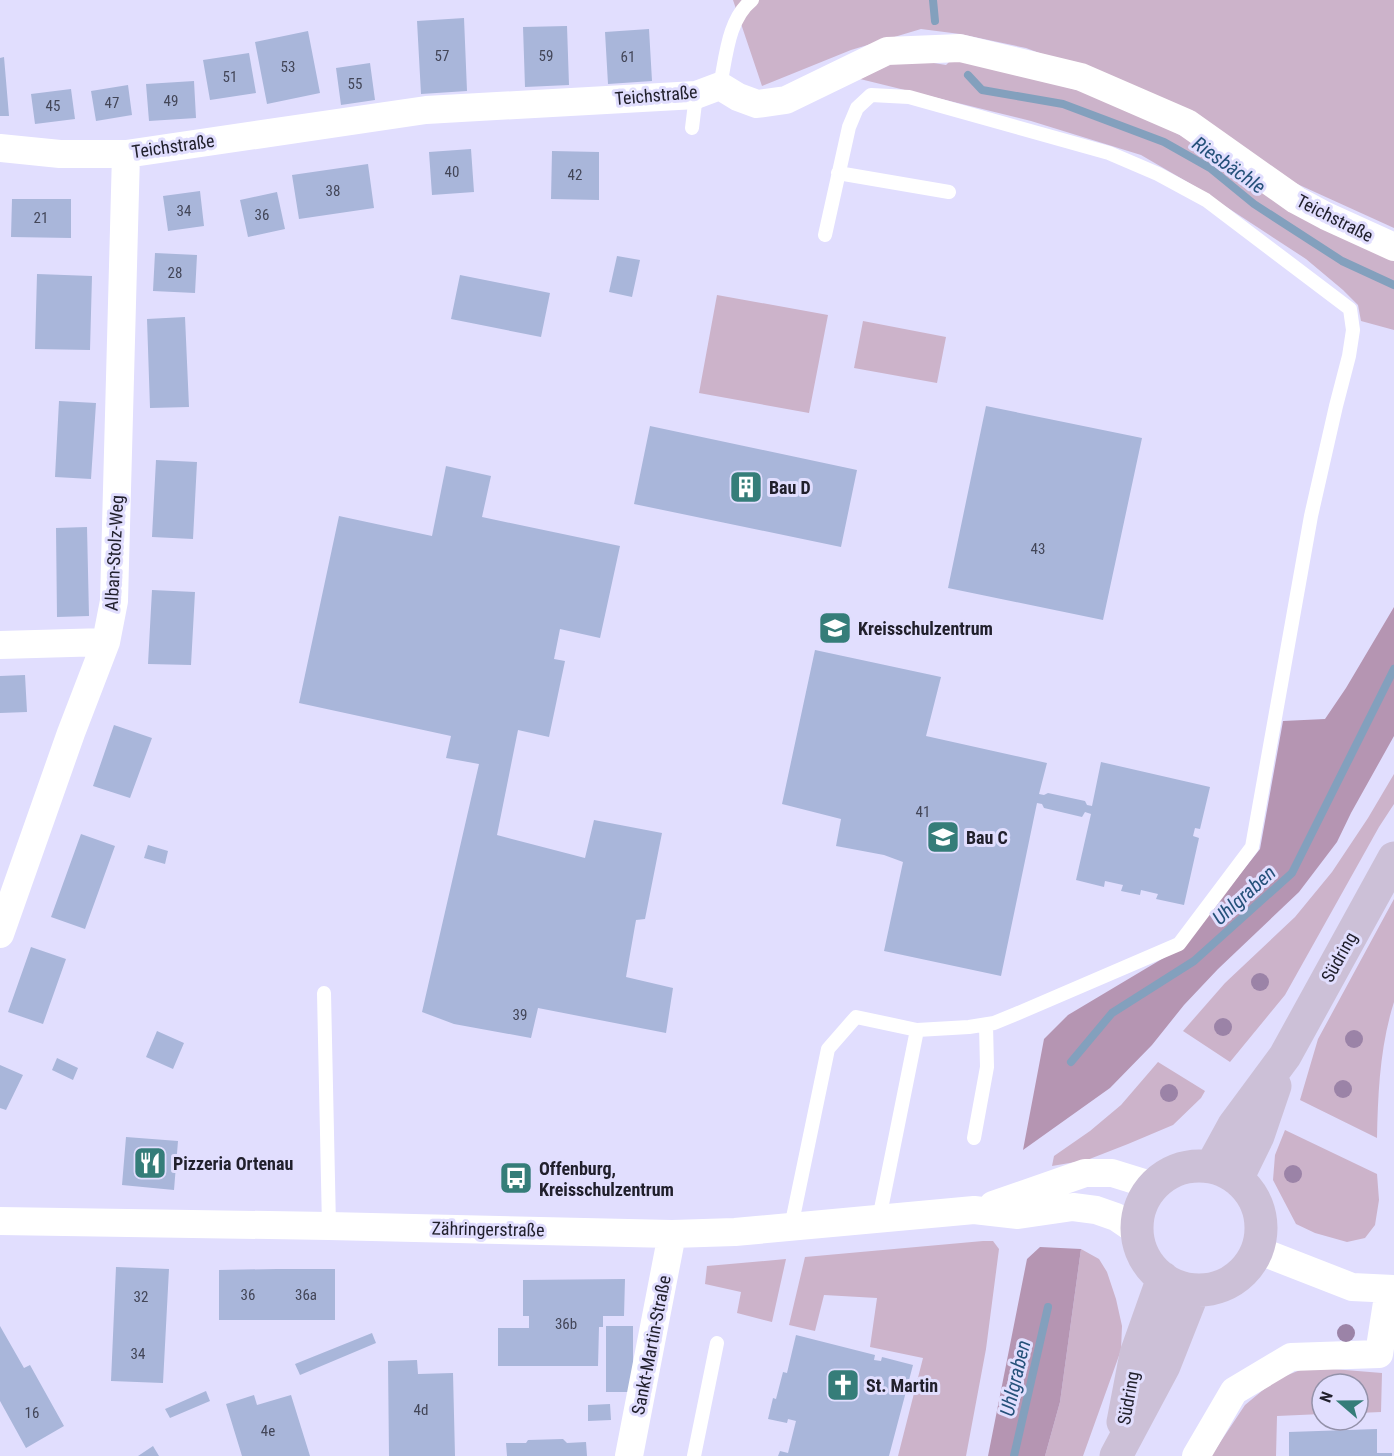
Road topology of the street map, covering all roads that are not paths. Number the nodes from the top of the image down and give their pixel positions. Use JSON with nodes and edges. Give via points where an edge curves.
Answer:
{"nodes":[{"id":1,"x":752,"y":0,"type":"edge"},
{"id":2,"x":708,"y":90,"type":"junction"},
{"id":3,"x":692,"y":128,"type":"dead end"},
{"id":4,"x":0,"y":148,"type":"edge"},
{"id":5,"x":126,"y":154,"type":"junction"},
{"id":6,"x":838,"y":173,"type":"junction"},
{"id":7,"x":949,"y":192,"type":"dead end"},
{"id":8,"x":825,"y":235,"type":"dead end"},
{"id":9,"x":1394,"y":247,"type":"edge"},
{"id":10,"x":106,"y":642,"type":"junction"},
{"id":11,"x":0,"y":645,"type":"edge"},
{"id":12,"x":1394,"y":858,"type":"edge"},
{"id":13,"x":0,"y":934,"type":"edge"},
{"id":14,"x":324,"y":993,"type":"dead end"},
{"id":15,"x":986,"y":1025,"type":"junction"},
{"id":16,"x":917,"y":1030,"type":"junction"},
{"id":17,"x":974,"y":1138,"type":"dead end"},
{"id":18,"x":1224,"y":1173,"type":"junction"},
{"id":19,"x":1154,"y":1186,"type":"junction"},
{"id":20,"x":974,"y":1210,"type":"junction"},
{"id":21,"x":879,"y":1219,"type":"junction"},
{"id":22,"x":0,"y":1221,"type":"edge"},
{"id":23,"x":328,"y":1226,"type":"junction"},
{"id":24,"x":791,"y":1227,"type":"junction"},
{"id":25,"x":1138,"y":1232,"type":"junction"},
{"id":26,"x":672,"y":1234,"type":"junction"},
{"id":27,"x":1257,"y":1250,"type":"junction"},
{"id":28,"x":1163,"y":1278,"type":"junction"},
{"id":29,"x":1391,"y":1289,"type":"edge"},
{"id":30,"x":1194,"y":1290,"type":"junction"},
{"id":31,"x":717,"y":1343,"type":"dead end"},
{"id":32,"x":1386,"y":1354,"type":"edge"},
{"id":33,"x":1117,"y":1453,"type":"edge"},
{"id":34,"x":629,"y":1456,"type":"edge"},
{"id":35,"x":694,"y":1456,"type":"edge"},
{"id":36,"x":1196,"y":1456,"type":"edge"}],
"edges":[{"from":1,"to":2,"type":"lane","via":[[742,8]]},
{"from":2,"to":3,"type":"lane"},
{"from":2,"to":5,"type":"street","name":"Teichstraße","via":[[426,110]]},
{"from":2,"to":9,"type":"street","name":"Teichstraße","via":[[757,104],[786,100],[887,51],[960,48],[1081,77],[1187,123],[1296,200]]},
{"from":4,"to":5,"type":"street","name":"Teichstraße","via":[[60,154]]},
{"from":5,"to":10,"type":"street","name":"Alban-Stolz-Weg","via":[[114,602]]},
{"from":6,"to":7,"type":"lane"},
{"from":6,"to":8,"type":"lane"},
{"from":6,"to":15,"type":"lane","via":[[857,108],[871,95],[909,97],[1109,153],[1158,174],[1206,200],[1350,309],[1353,330],[1349,356],[1311,516],[1252,847],[1179,944]]},
{"from":10,"to":11,"type":"street"},
{"from":10,"to":13,"type":"street","name":"Alban-Stolz-Weg"},
{"from":12,"to":18,"type":"street","name":"Südring","via":[[1285,1056],[1234,1125]]},
{"from":14,"to":23,"type":"lane"},
{"from":15,"to":16,"type":"lane"},
{"from":15,"to":17,"type":"lane","via":[[987,1066]]},
{"from":16,"to":21,"type":"lane"},
{"from":16,"to":24,"type":"lane","via":[[856,1017],[828,1049]]},
{"from":18,"to":19,"type":"street","via":[[1197,1166],[1178,1170]]},
{"from":18,"to":27,"type":"street","via":[[1249,1191],[1258,1208],[1261,1229]]},
{"from":19,"to":20,"type":"street","name":"Zähringerstraße","via":[[1112,1173],[1085,1173]]},
{"from":19,"to":25,"type":"street","via":[[1140,1212]]},
{"from":20,"to":21,"type":"street","name":"Zähringerstraße"},
{"from":20,"to":25,"type":"street","name":"Zähringerstraße","via":[[1018,1215],[1072,1207],[1096,1210],[1116,1217]]},
{"from":21,"to":24,"type":"street","name":"Zähringerstraße"},
{"from":22,"to":23,"type":"street","name":"Zähringerstraße"},
{"from":23,"to":26,"type":"street","name":"Zähringerstraße"},
{"from":24,"to":26,"type":"street","name":"Zähringerstraße"},
{"from":25,"to":28,"type":"street","via":[[1142,1251]]},
{"from":26,"to":34,"type":"street","name":"Sankt-Martin-Straße"},
{"from":27,"to":29,"type":"street","via":[[1352,1287]]},
{"from":27,"to":30,"type":"street","via":[[1250,1263],[1229,1282]]},
{"from":28,"to":30,"type":"street"},
{"from":28,"to":33,"type":"street","name":"Südring","via":[[1136,1354]]},
{"from":29,"to":32,"type":"street"},
{"from":30,"to":33,"type":"street","name":"Südring","via":[[1164,1366]]},
{"from":31,"to":35,"type":"lane"},
{"from":32,"to":36,"type":"street","via":[[1291,1357],[1234,1391]]}]}
